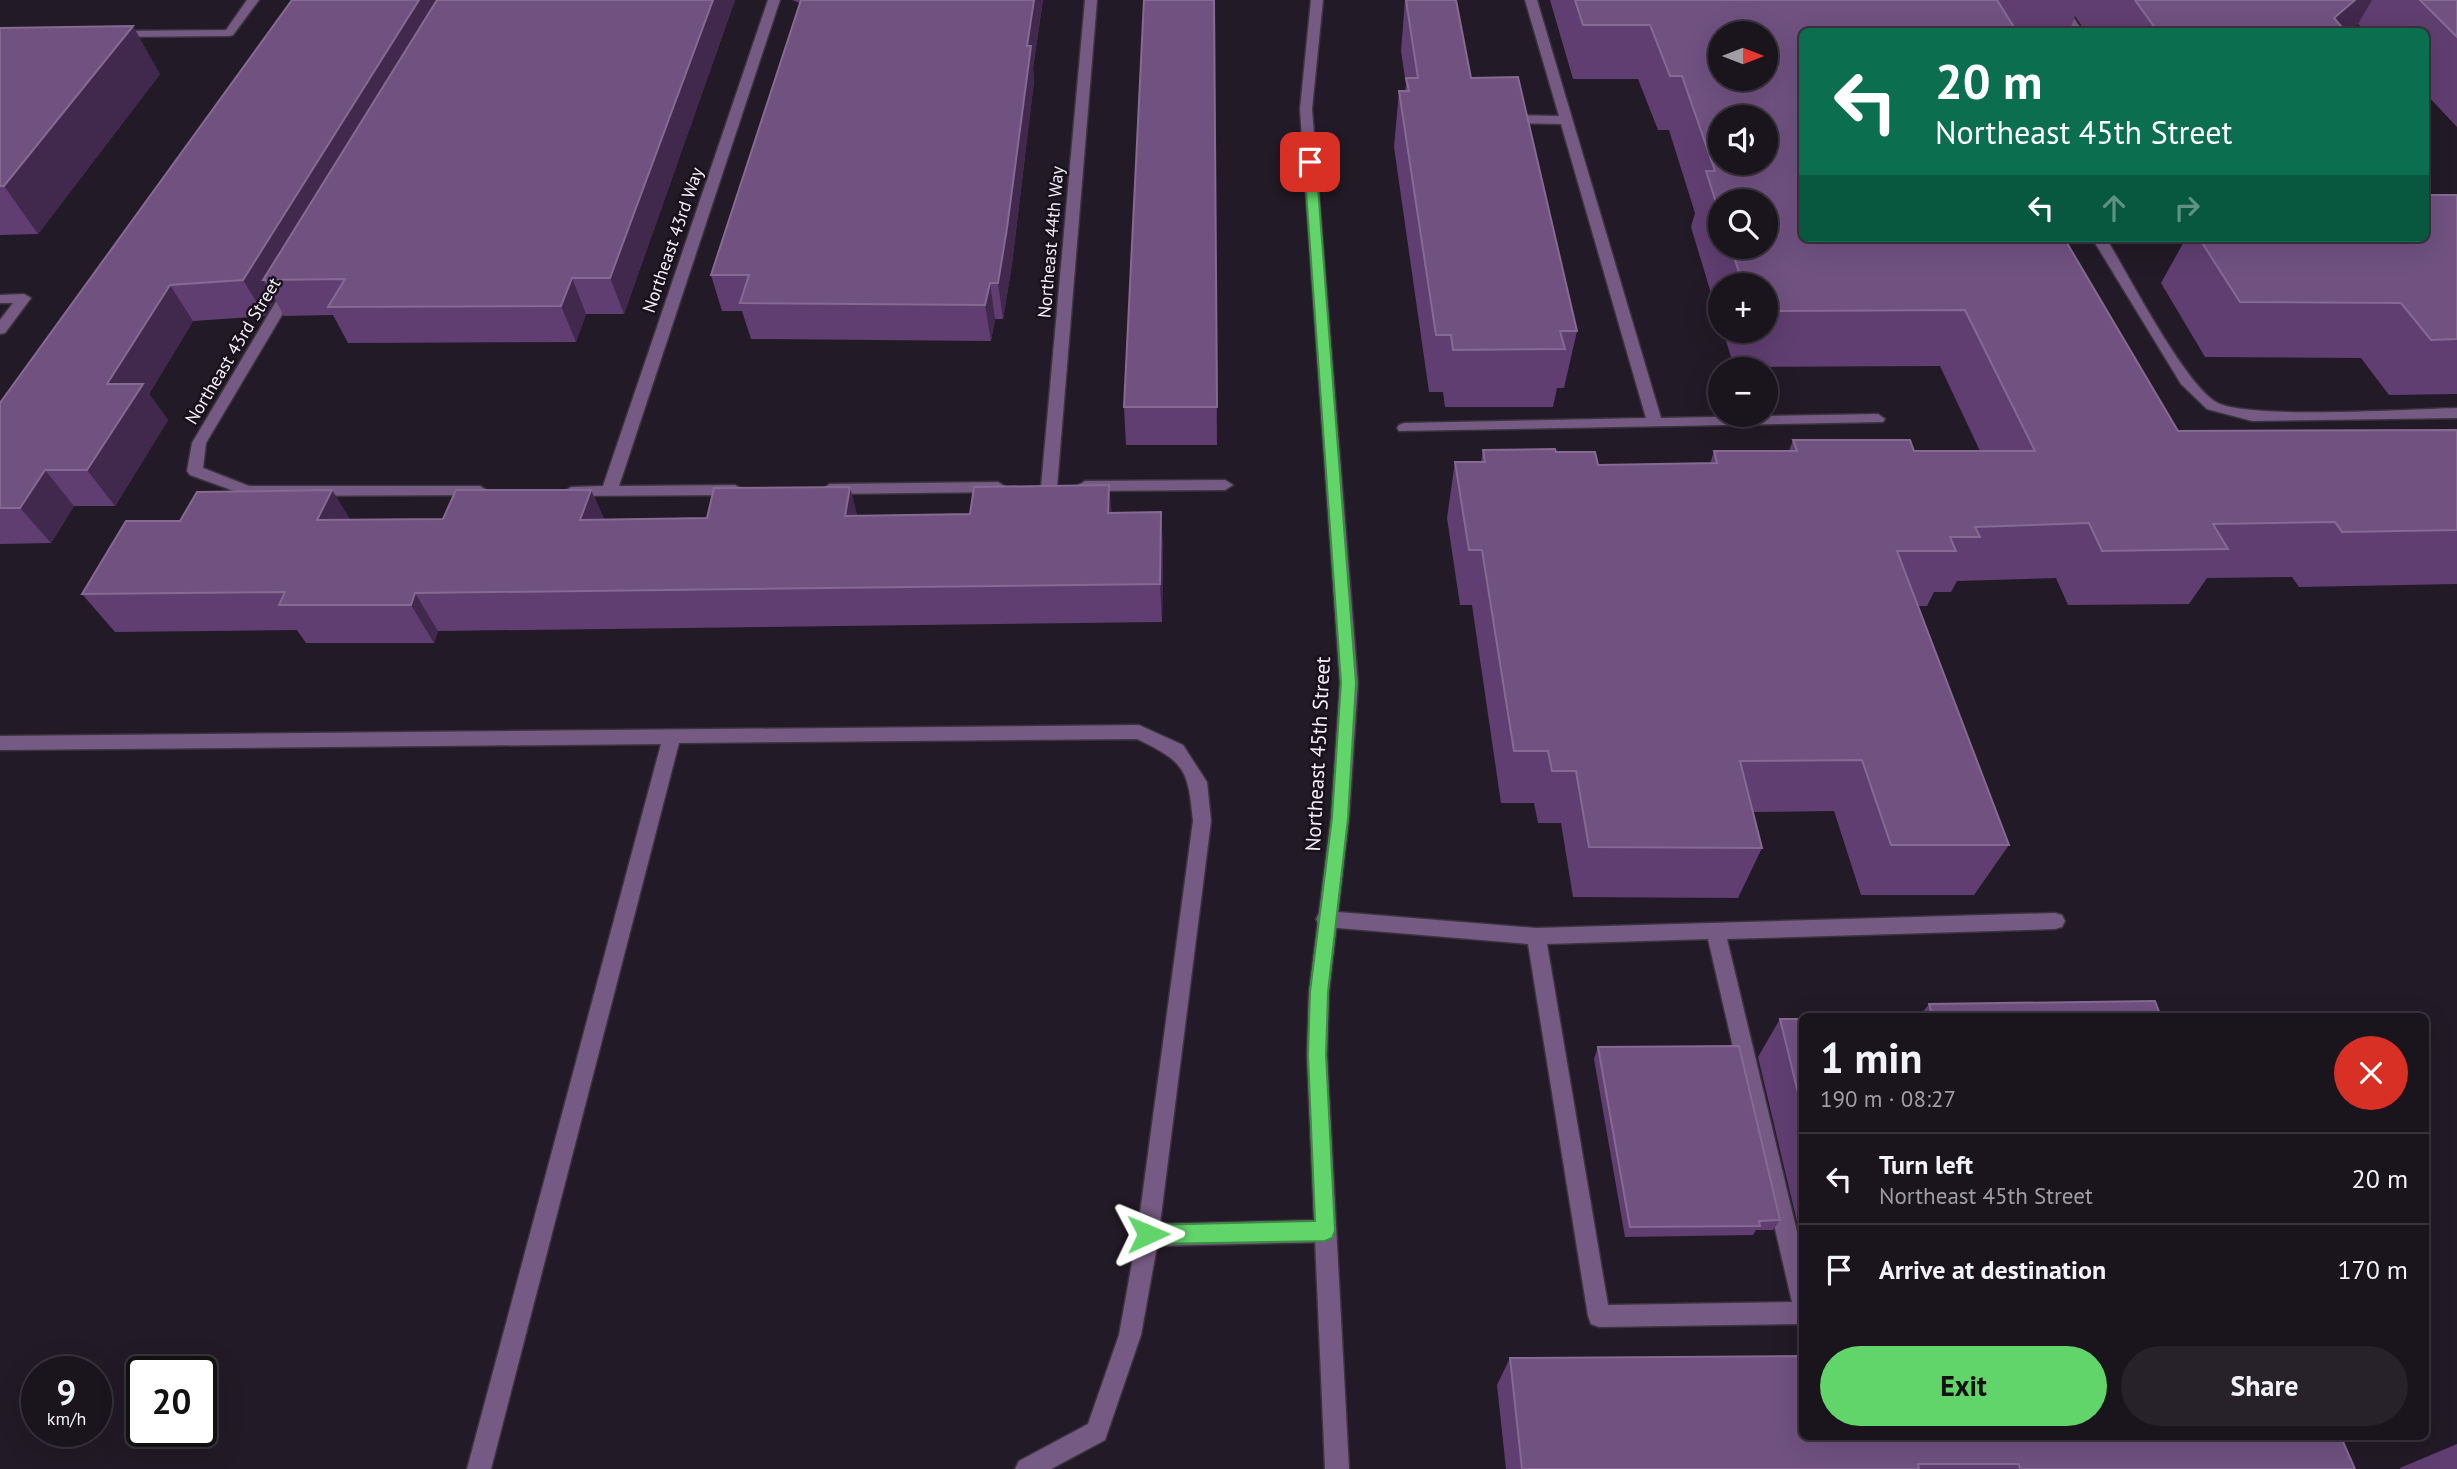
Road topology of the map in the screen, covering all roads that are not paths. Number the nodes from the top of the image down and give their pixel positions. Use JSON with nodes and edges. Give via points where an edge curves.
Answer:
{"nodes":[{"id":1,"x":253,"y":0,"type":"edge"},
{"id":2,"x":774,"y":0,"type":"edge"},
{"id":3,"x":1091,"y":0,"type":"edge"},
{"id":4,"x":1317,"y":0,"type":"edge"},
{"id":5,"x":1531,"y":0,"type":"edge"},
{"id":6,"x":2056,"y":0,"type":"edge"},
{"id":7,"x":2075,"y":28,"type":"edge"},
{"id":8,"x":97,"y":34,"type":"edge"},
{"id":9,"x":1488,"y":119,"type":"edge"},
{"id":10,"x":1566,"y":120,"type":"junction"},
{"id":11,"x":2101,"y":242,"type":"edge"},
{"id":12,"x":298,"y":275,"type":"edge"},
{"id":13,"x":0,"y":299,"type":"edge"},
{"id":14,"x":0,"y":330,"type":"edge"},
{"id":15,"x":2457,"y":413,"type":"edge"},
{"id":16,"x":1878,"y":419,"type":"dead end"},
{"id":17,"x":1655,"y":424,"type":"junction"},
{"id":18,"x":1404,"y":428,"type":"dead end"},
{"id":19,"x":1225,"y":485,"type":"dead end"},
{"id":20,"x":1007,"y":487,"type":"edge"},
{"id":21,"x":815,"y":489,"type":"edge"},
{"id":22,"x":746,"y":490,"type":"edge"},
{"id":23,"x":498,"y":491,"type":"edge"},
{"id":24,"x":553,"y":492,"type":"edge"},
{"id":25,"x":608,"y":492,"type":"junction"},
{"id":26,"x":672,"y":736,"type":"junction"},
{"id":27,"x":0,"y":743,"type":"edge"},
{"id":28,"x":1326,"y":919,"type":"junction"},
{"id":29,"x":2055,"y":921,"type":"dead end"},
{"id":30,"x":1716,"y":931,"type":"junction"},
{"id":31,"x":1536,"y":936,"type":"junction"},
{"id":32,"x":1325,"y":1231,"type":"junction"},
{"id":33,"x":1148,"y":1234,"type":"junction"},
{"id":34,"x":1799,"y":1285,"type":"edge"},
{"id":35,"x":1799,"y":1313,"type":"edge"},
{"id":36,"x":479,"y":1469,"type":"edge"},
{"id":37,"x":1027,"y":1469,"type":"edge"},
{"id":38,"x":1337,"y":1469,"type":"edge"}],
"edges":[{"from":1,"to":8,"type":"street","via":[[229,33]]},
{"from":2,"to":25,"type":"street","name":"Northeast 43rd Way"},
{"from":3,"to":19,"type":"street","name":"Northeast 44th Way","via":[[1042,487]]},
{"from":4,"to":28,"type":"street","name":"Northeast 45th Street","via":[[1306,109],[1349,683],[1340,818]]},
{"from":5,"to":10,"type":"street"},
{"from":6,"to":7,"type":"street"},
{"from":9,"to":10,"type":"street"},
{"from":10,"to":17,"type":"street"},
{"from":11,"to":15,"type":"street","via":[[2186,381],[2212,405],[2252,416]]},
{"from":12,"to":23,"type":"street","name":"Northeast 43rd Street","via":[[199,443],[195,471],[248,491]]},
{"from":13,"to":14,"type":"street","via":[[24,298]]},
{"from":16,"to":17,"type":"street"},
{"from":17,"to":18,"type":"street"},
{"from":20,"to":21,"type":"street"},
{"from":22,"to":25,"type":"street"},
{"from":24,"to":25,"type":"street"},
{"from":26,"to":27,"type":"street"},
{"from":26,"to":33,"type":"street","via":[[1139,732],[1177,750],[1198,782],[1202,821]]},
{"from":26,"to":36,"type":"street"},
{"from":28,"to":31,"type":"street"},
{"from":28,"to":32,"type":"street","name":"Northeast 45th Street","via":[[1317,1055]]},
{"from":29,"to":30,"type":"street"},
{"from":30,"to":31,"type":"street"},
{"from":30,"to":34,"type":"street"},
{"from":31,"to":35,"type":"street","via":[[1599,1316]]},
{"from":32,"to":33,"type":"street"},
{"from":32,"to":38,"type":"street","name":"Northeast 45th Street"},
{"from":33,"to":37,"type":"street","via":[[1130,1335],[1097,1432]]}]}
